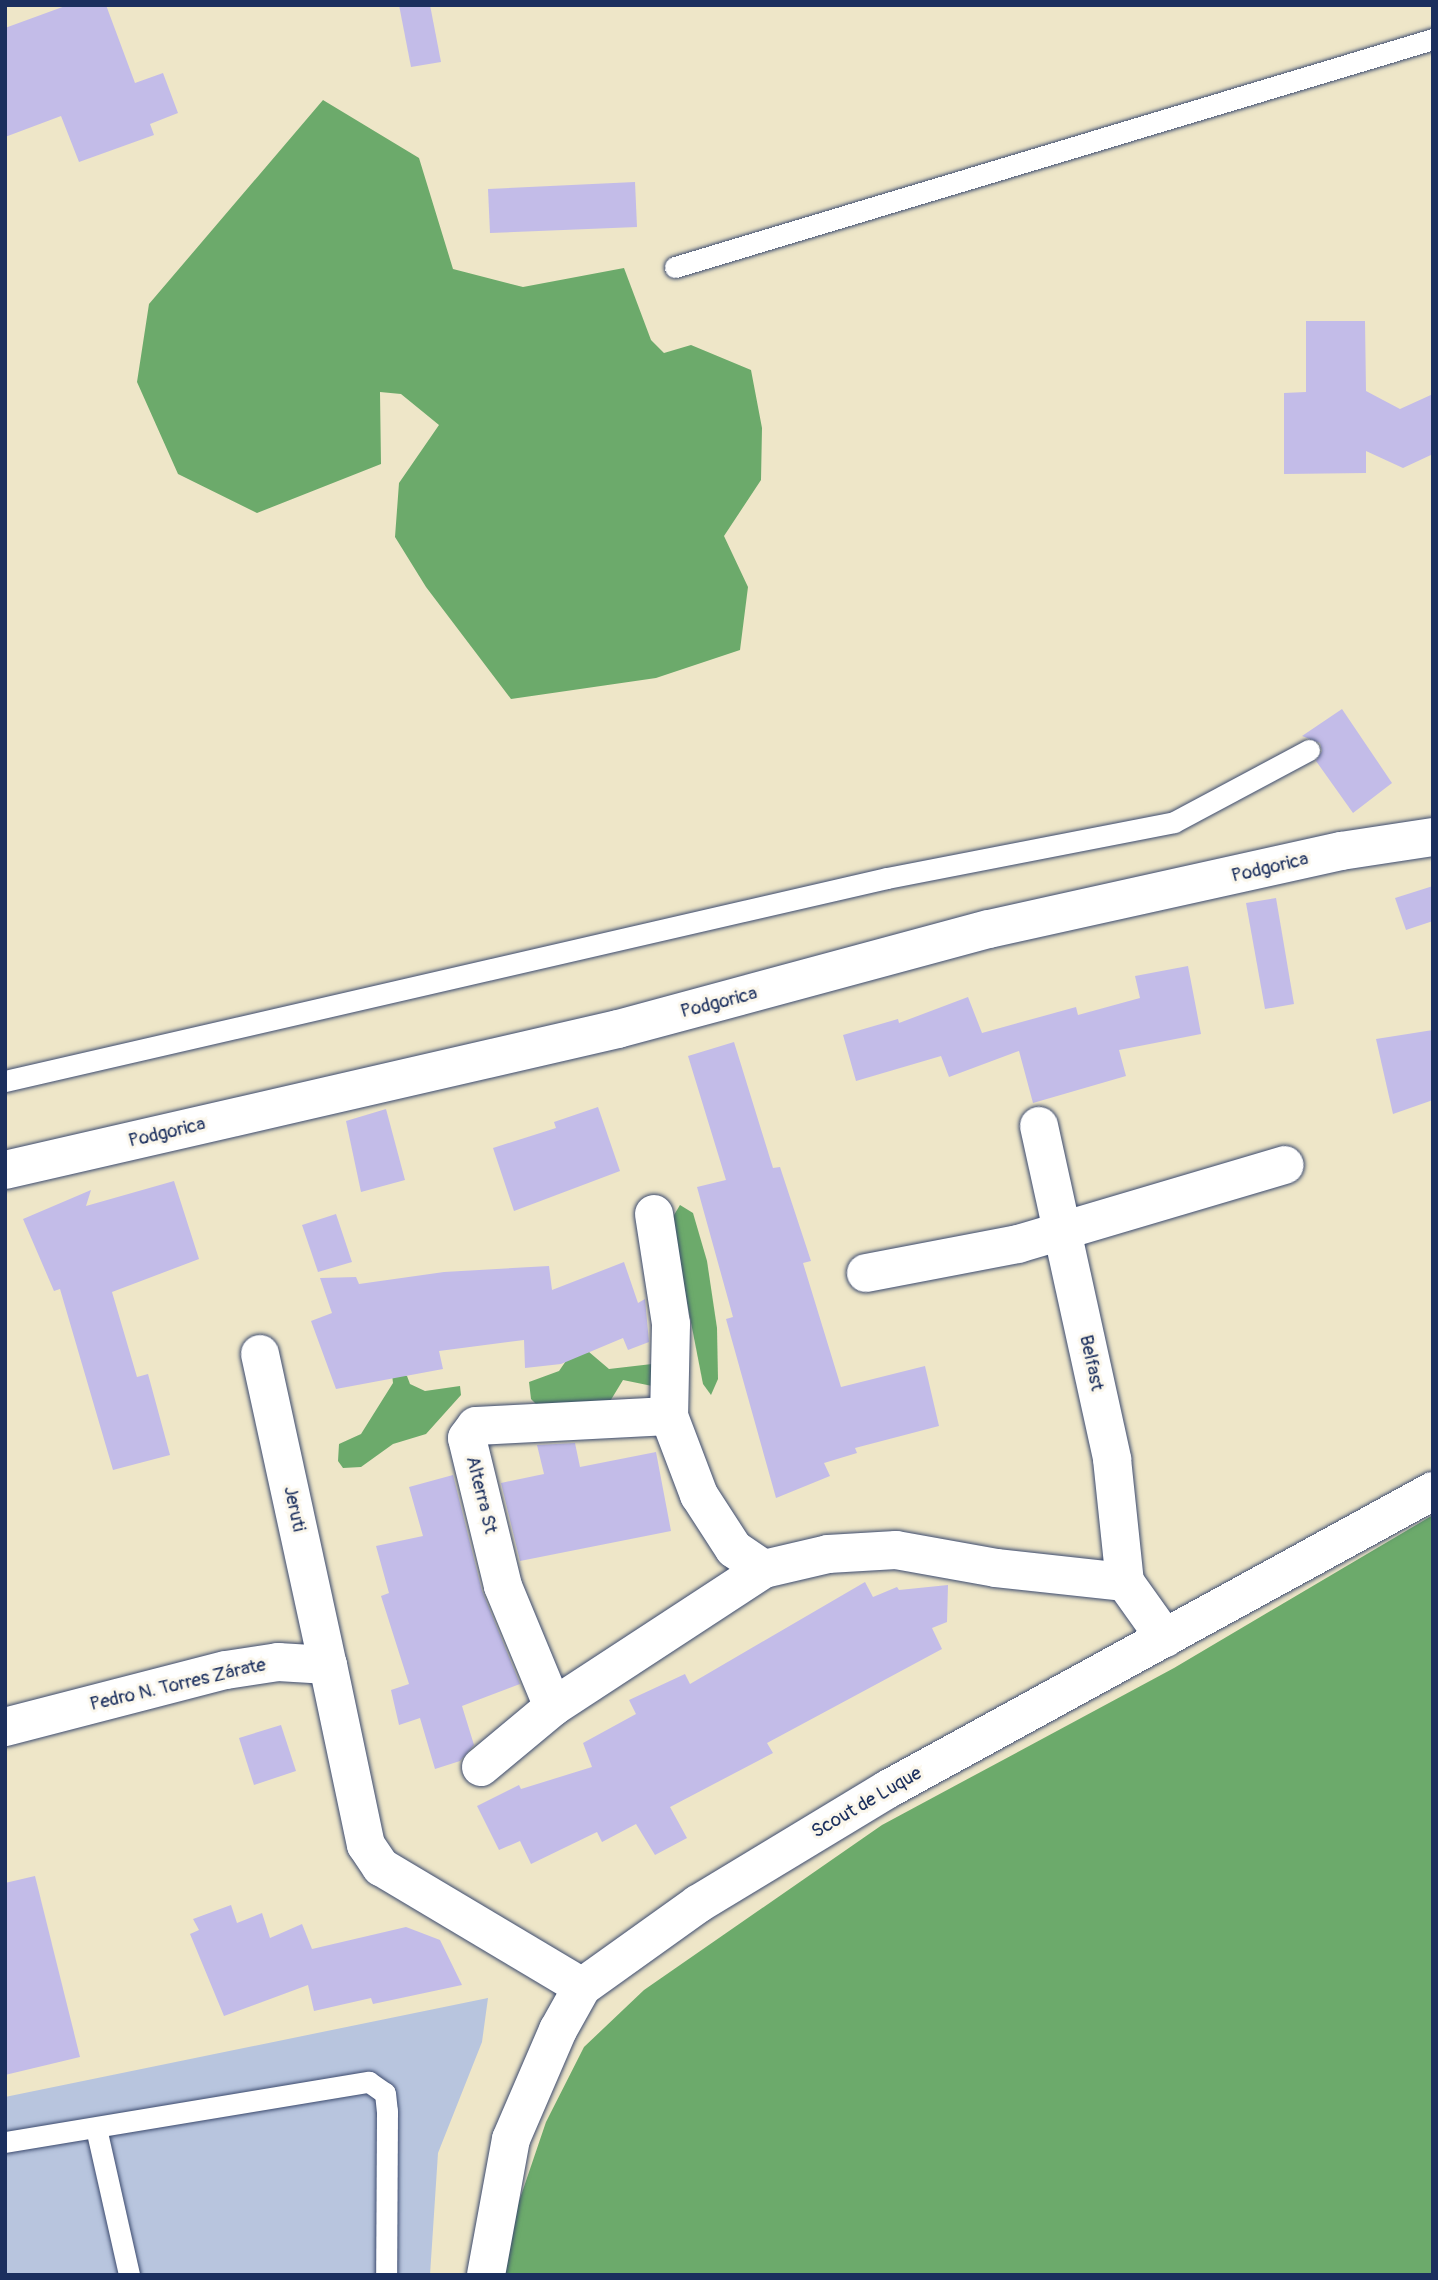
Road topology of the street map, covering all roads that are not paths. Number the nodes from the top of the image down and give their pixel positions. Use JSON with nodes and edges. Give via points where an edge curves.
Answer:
{"nodes":[{"id":1,"x":1433,"y":39,"type":"edge"},
{"id":2,"x":675,"y":267,"type":"dead end"},
{"id":3,"x":1309,"y":750,"type":"dead end"},
{"id":4,"x":1433,"y":837,"type":"edge"},
{"id":5,"x":6,"y":1079,"type":"edge"},
{"id":6,"x":1039,"y":1126,"type":"dead end"},
{"id":7,"x":1285,"y":1165,"type":"dead end"},
{"id":8,"x":5,"y":1170,"type":"edge"},
{"id":9,"x":654,"y":1214,"type":"dead end"},
{"id":10,"x":1062,"y":1230,"type":"junction"},
{"id":11,"x":866,"y":1273,"type":"dead end"},
{"id":12,"x":260,"y":1354,"type":"dead end"},
{"id":13,"x":669,"y":1416,"type":"junction"},
{"id":14,"x":1433,"y":1491,"type":"edge"},
{"id":15,"x":764,"y":1569,"type":"junction"},
{"id":16,"x":1130,"y":1591,"type":"junction"},
{"id":17,"x":1165,"y":1638,"type":"junction"},
{"id":18,"x":328,"y":1665,"type":"junction"},
{"id":19,"x":553,"y":1707,"type":"junction"},
{"id":20,"x":5,"y":1727,"type":"edge"},
{"id":21,"x":481,"y":1767,"type":"dead end"},
{"id":22,"x":582,"y":1987,"type":"junction"},
{"id":23,"x":96,"y":2128,"type":"junction"},
{"id":24,"x":5,"y":2142,"type":"edge"},
{"id":25,"x":129,"y":2275,"type":"edge"},
{"id":26,"x":386,"y":2275,"type":"edge"},
{"id":27,"x":486,"y":2275,"type":"edge"}],
"edges":[{"from":1,"to":2,"type":"lane"},
{"from":3,"to":5,"type":"lane","via":[[1174,822],[887,878]]},
{"from":4,"to":8,"type":"street","name":"Podgorica","via":[[1341,851],[989,929],[631,1025]]},
{"from":6,"to":10,"type":"street","name":"Belfast"},
{"from":7,"to":10,"type":"street"},
{"from":9,"to":13,"type":"street","via":[[671,1324]]},
{"from":10,"to":11,"type":"street","via":[[1017,1244]]},
{"from":10,"to":16,"type":"street","name":"Belfast","via":[[1112,1459]]},
{"from":12,"to":18,"type":"street","name":"Jeruti"},
{"from":13,"to":15,"type":"street","via":[[699,1495],[734,1549]]},
{"from":13,"to":19,"type":"street","name":"Alterra St","via":[[476,1426],[467,1438],[503,1586]]},
{"from":14,"to":17,"type":"street","name":"Scout de Luque"},
{"from":15,"to":16,"type":"street","via":[[828,1554],[896,1550]]},
{"from":15,"to":19,"type":"street"},
{"from":16,"to":17,"type":"street"},
{"from":17,"to":22,"type":"street","name":"Scout de Luque","via":[[888,1789],[698,1904]]},
{"from":18,"to":20,"type":"street","name":"Pedro N. Torres Zárate","via":[[278,1662],[226,1670]]},
{"from":18,"to":22,"type":"street","via":[[366,1845],[381,1867]]},
{"from":19,"to":21,"type":"street"},
{"from":22,"to":27,"type":"street","name":"Scout de Luque","via":[[558,2030],[511,2139]]},
{"from":23,"to":24,"type":"lane"},
{"from":23,"to":25,"type":"lane"},
{"from":23,"to":26,"type":"lane","via":[[369,2082],[385,2094],[387,2111]]}]}
